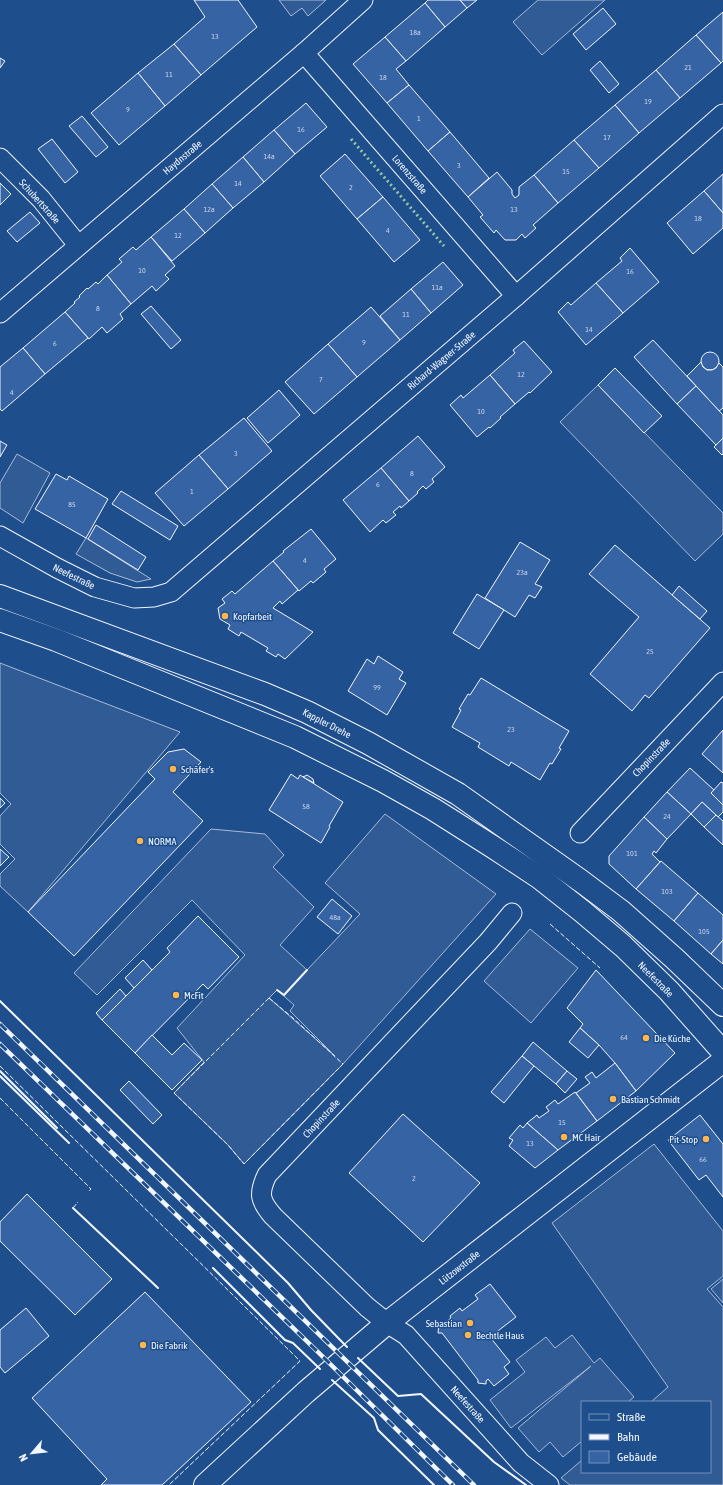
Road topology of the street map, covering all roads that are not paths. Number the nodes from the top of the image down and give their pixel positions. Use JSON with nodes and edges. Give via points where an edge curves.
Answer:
{"nodes":[{"id":1,"x":363,"y":0,"type":"edge"},
{"id":2,"x":304,"y":53,"type":"junction"},
{"id":3,"x":723,"y":114,"type":"edge"},
{"id":4,"x":0,"y":158,"type":"edge"},
{"id":5,"x":78,"y":245,"type":"junction"},
{"id":6,"x":516,"y":296,"type":"junction"},
{"id":7,"x":0,"y":313,"type":"edge"},
{"id":8,"x":0,"y":536,"type":"edge"},
{"id":9,"x":0,"y":596,"type":"edge"},
{"id":10,"x":154,"y":597,"type":"joint"},
{"id":11,"x":0,"y":620,"type":"edge"},
{"id":12,"x":723,"y":682,"type":"edge"},
{"id":13,"x":580,"y":832,"type":"dead end"},
{"id":14,"x":512,"y":913,"type":"dead end"},
{"id":15,"x":723,"y":1005,"type":"edge"},
{"id":16,"x":723,"y":1052,"type":"edge"},
{"id":17,"x":723,"y":1061,"type":"edge"},
{"id":18,"x":387,"y":1323,"type":"junction"},
{"id":19,"x":205,"y":1485,"type":"edge"},
{"id":20,"x":549,"y":1485,"type":"edge"}],
"edges":[{"from":1,"to":2,"type":"street","name":"Haydnstraße"},
{"from":2,"to":5,"type":"street","name":"Haydnstraße"},
{"from":2,"to":6,"type":"street","name":"Lorenzstraße"},
{"from":3,"to":6,"type":"street","name":"Richard-Wagner-Straße"},
{"from":4,"to":5,"type":"street","name":"Schubertstraße","via":[[40,199]]},
{"from":5,"to":7,"type":"street","name":"Haydnstraße"},
{"from":6,"to":10,"type":"street","name":"Richard-Wagner-Straße","via":[[171,592]]},
{"from":8,"to":10,"type":"street","name":"Neefestraße","via":[[95,587],[134,598]]},
{"from":9,"to":15,"type":"main road","name":"Kappler Drehe","via":[[265,694],[307,712],[411,767],[458,794],[621,911]]},
{"from":11,"to":16,"type":"main road","name":"Neefestraße","via":[[56,640],[295,737],[334,755],[433,809],[540,878],[583,912],[623,946],[669,991]]},
{"from":12,"to":13,"type":"street","name":"Chopinstraße"},
{"from":14,"to":18,"type":"street","name":"Chopinstraße","via":[[268,1175],[262,1186],[262,1198],[273,1216],[367,1307]]},
{"from":17,"to":18,"type":"main road","name":"Lützowstraße"},
{"from":18,"to":19,"type":"main road","name":"Lützowstraße","via":[[306,1392]]},
{"from":18,"to":20,"type":"street","name":"Neefestraße","via":[[406,1335],[521,1463]]}]}
